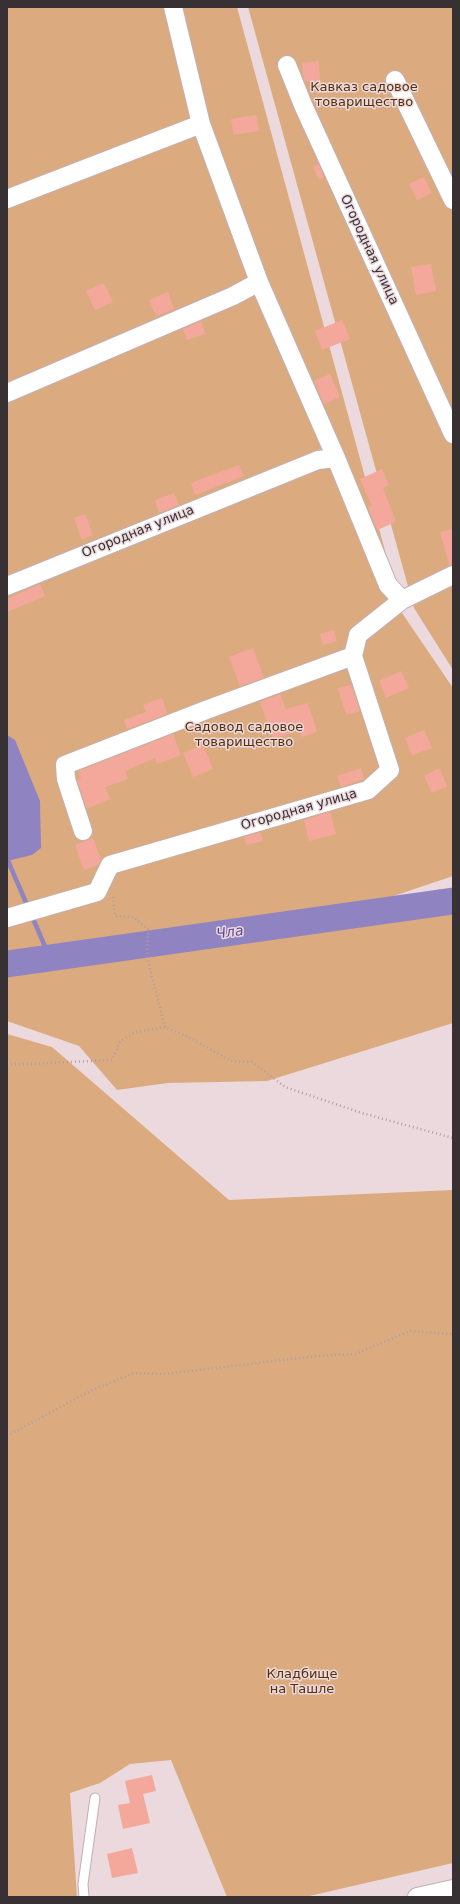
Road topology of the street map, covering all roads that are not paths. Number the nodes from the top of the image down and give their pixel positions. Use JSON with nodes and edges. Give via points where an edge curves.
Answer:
{"nodes":[{"id":1,"x":173,"y":7,"type":"edge"},
{"id":2,"x":287,"y":65,"type":"dead end"},
{"id":3,"x":396,"y":80,"type":"dead end"},
{"id":4,"x":201,"y":124,"type":"junction"},
{"id":5,"x":7,"y":199,"type":"edge"},
{"id":6,"x":453,"y":200,"type":"edge"},
{"id":7,"x":259,"y":282,"type":"junction"},
{"id":8,"x":7,"y":392,"type":"edge"},
{"id":9,"x":453,"y":434,"type":"edge"},
{"id":10,"x":336,"y":458,"type":"junction"},
{"id":11,"x":453,"y":575,"type":"edge"},
{"id":12,"x":7,"y":586,"type":"edge"},
{"id":13,"x":402,"y":600,"type":"junction"},
{"id":14,"x":353,"y":656,"type":"junction"},
{"id":15,"x":83,"y":831,"type":"dead end"},
{"id":16,"x":7,"y":918,"type":"edge"},
{"id":17,"x":95,"y":1798,"type":"dead end"},
{"id":18,"x":453,"y":1889,"type":"edge"},
{"id":19,"x":84,"y":1897,"type":"edge"},
{"id":20,"x":417,"y":1897,"type":"edge"}],
"edges":[{"from":1,"to":4,"type":"street"},
{"from":2,"to":9,"type":"street","name":"Огородная улица"},
{"from":3,"to":6,"type":"street"},
{"from":4,"to":5,"type":"street"},
{"from":4,"to":7,"type":"street"},
{"from":7,"to":8,"type":"street","via":[[233,296]]},
{"from":7,"to":10,"type":"street"},
{"from":10,"to":12,"type":"street","name":"Огородная улица","via":[[318,460]]},
{"from":10,"to":13,"type":"street","via":[[388,585]]},
{"from":11,"to":13,"type":"street"},
{"from":13,"to":14,"type":"street","via":[[358,635]]},
{"from":14,"to":15,"type":"street","via":[[65,765],[66,779]]},
{"from":14,"to":16,"type":"street","name":"Огородная улица","via":[[390,770],[368,790],[110,865],[97,892]]},
{"from":17,"to":19,"type":"lane","via":[[83,1884]]},
{"from":18,"to":20,"type":"street"}]}
